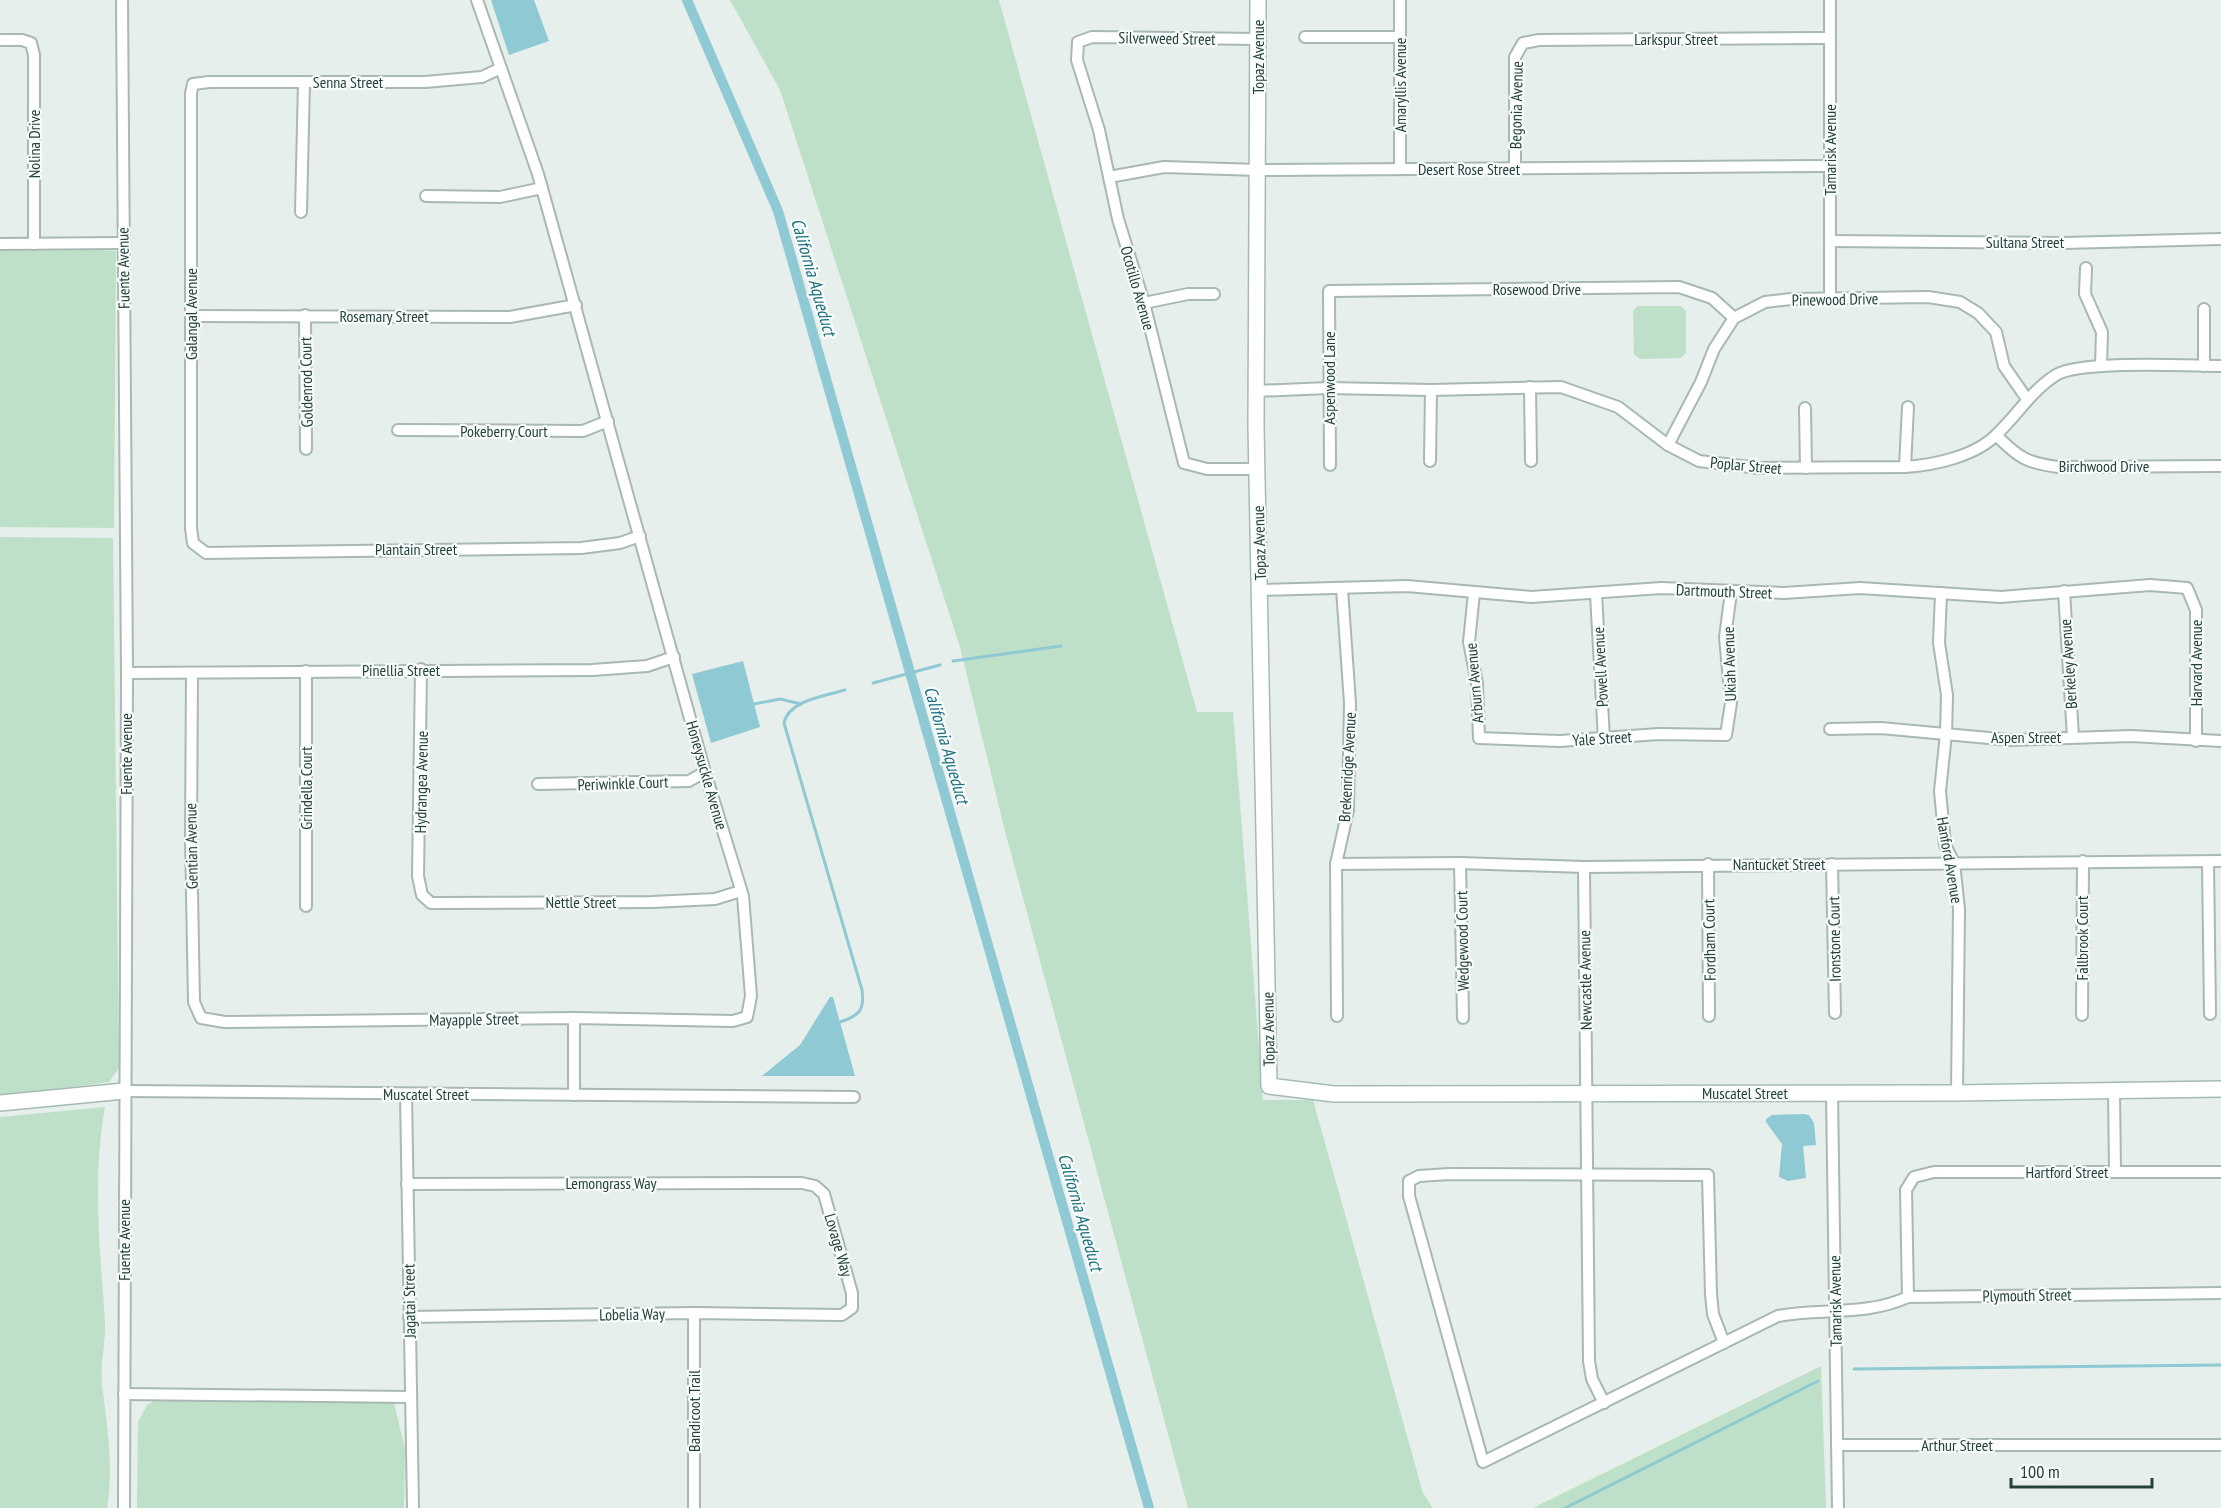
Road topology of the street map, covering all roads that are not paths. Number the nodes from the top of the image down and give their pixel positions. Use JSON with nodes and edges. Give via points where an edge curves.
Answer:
{"nodes":[{"id":1,"x":122,"y":0,"type":"edge"},
{"id":2,"x":477,"y":0,"type":"edge"},
{"id":3,"x":1258,"y":0,"type":"edge"},
{"id":4,"x":1400,"y":0,"type":"edge"},
{"id":5,"x":1830,"y":0,"type":"edge"},
{"id":6,"x":1305,"y":37,"type":"dead end"},
{"id":7,"x":1400,"y":37,"type":"junction"},
{"id":8,"x":1258,"y":39,"type":"junction"},
{"id":9,"x":1830,"y":39,"type":"junction"},
{"id":10,"x":0,"y":40,"type":"edge"},
{"id":11,"x":1078,"y":42,"type":"joint"},
{"id":12,"x":1523,"y":44,"type":"joint"},
{"id":13,"x":501,"y":68,"type":"junction"},
{"id":14,"x":304,"y":81,"type":"junction"},
{"id":15,"x":194,"y":84,"type":"joint"},
{"id":16,"x":1830,"y":166,"type":"junction"},
{"id":17,"x":1515,"y":168,"type":"junction"},
{"id":18,"x":1400,"y":169,"type":"junction"},
{"id":19,"x":1258,"y":170,"type":"junction"},
{"id":20,"x":1109,"y":177,"type":"junction"},
{"id":21,"x":542,"y":188,"type":"junction"},
{"id":22,"x":426,"y":196,"type":"dead end"},
{"id":23,"x":301,"y":212,"type":"dead end"},
{"id":24,"x":1830,"y":240,"type":"junction"},
{"id":25,"x":2221,"y":240,"type":"edge"},
{"id":26,"x":122,"y":243,"type":"junction"},
{"id":27,"x":0,"y":244,"type":"edge"},
{"id":28,"x":34,"y":244,"type":"junction"},
{"id":29,"x":2086,"y":268,"type":"dead end"},
{"id":30,"x":1329,"y":291,"type":"joint"},
{"id":31,"x":1214,"y":294,"type":"dead end"},
{"id":32,"x":1830,"y":300,"type":"junction"},
{"id":33,"x":1144,"y":303,"type":"junction"},
{"id":34,"x":576,"y":305,"type":"junction"},
{"id":35,"x":2204,"y":309,"type":"dead end"},
{"id":36,"x":305,"y":315,"type":"junction"},
{"id":37,"x":191,"y":316,"type":"junction"},
{"id":38,"x":1734,"y":318,"type":"junction"},
{"id":39,"x":2102,"y":366,"type":"junction"},
{"id":40,"x":2204,"y":366,"type":"junction"},
{"id":41,"x":2221,"y":366,"type":"edge"},
{"id":42,"x":1530,"y":387,"type":"junction"},
{"id":43,"x":1328,"y":388,"type":"junction"},
{"id":44,"x":1431,"y":390,"type":"junction"},
{"id":45,"x":1256,"y":391,"type":"junction"},
{"id":46,"x":2027,"y":399,"type":"junction"},
{"id":47,"x":1908,"y":407,"type":"dead end"},
{"id":48,"x":1805,"y":408,"type":"dead end"},
{"id":49,"x":608,"y":421,"type":"junction"},
{"id":50,"x":398,"y":430,"type":"dead end"},
{"id":51,"x":1996,"y":435,"type":"junction"},
{"id":52,"x":1668,"y":445,"type":"junction"},
{"id":53,"x":306,"y":449,"type":"dead end"},
{"id":54,"x":1430,"y":461,"type":"dead end"},
{"id":55,"x":1531,"y":461,"type":"dead end"},
{"id":56,"x":1330,"y":465,"type":"dead end"},
{"id":57,"x":1905,"y":466,"type":"junction"},
{"id":58,"x":2221,"y":466,"type":"edge"},
{"id":59,"x":1806,"y":468,"type":"junction"},
{"id":60,"x":1257,"y":469,"type":"junction"},
{"id":61,"x":640,"y":536,"type":"junction"},
{"id":62,"x":193,"y":543,"type":"joint"},
{"id":63,"x":2187,"y":588,"type":"joint"},
{"id":64,"x":1342,"y":589,"type":"junction"},
{"id":65,"x":1260,"y":590,"type":"junction"},
{"id":66,"x":2064,"y":591,"type":"junction"},
{"id":67,"x":1731,"y":592,"type":"junction"},
{"id":68,"x":1474,"y":593,"type":"junction"},
{"id":69,"x":1941,"y":593,"type":"junction"},
{"id":70,"x":1596,"y":594,"type":"junction"},
{"id":71,"x":674,"y":657,"type":"junction"},
{"id":72,"x":421,"y":669,"type":"junction"},
{"id":73,"x":306,"y":671,"type":"junction"},
{"id":74,"x":127,"y":673,"type":"junction"},
{"id":75,"x":192,"y":673,"type":"junction"},
{"id":76,"x":1830,"y":729,"type":"dead end"},
{"id":77,"x":1946,"y":734,"type":"junction"},
{"id":78,"x":1726,"y":735,"type":"joint"},
{"id":79,"x":2073,"y":737,"type":"junction"},
{"id":80,"x":1479,"y":738,"type":"joint"},
{"id":81,"x":1604,"y":739,"type":"junction"},
{"id":82,"x":2196,"y":741,"type":"junction"},
{"id":83,"x":2221,"y":741,"type":"edge"},
{"id":84,"x":705,"y":772,"type":"junction"},
{"id":85,"x":538,"y":784,"type":"dead end"},
{"id":86,"x":2083,"y":861,"type":"junction"},
{"id":87,"x":2208,"y":861,"type":"junction"},
{"id":88,"x":2221,"y":861,"type":"edge"},
{"id":89,"x":1460,"y":863,"type":"junction"},
{"id":90,"x":1954,"y":863,"type":"junction"},
{"id":91,"x":1336,"y":864,"type":"junction"},
{"id":92,"x":1708,"y":864,"type":"junction"},
{"id":93,"x":1832,"y":864,"type":"junction"},
{"id":94,"x":1584,"y":867,"type":"junction"},
{"id":95,"x":741,"y":891,"type":"junction"},
{"id":96,"x":422,"y":895,"type":"joint"},
{"id":97,"x":306,"y":906,"type":"dead end"},
{"id":98,"x":1835,"y":1013,"type":"dead end"},
{"id":99,"x":2210,"y":1014,"type":"dead end"},
{"id":100,"x":1336,"y":1016,"type":"dead end"},
{"id":101,"x":1709,"y":1016,"type":"dead end"},
{"id":102,"x":2082,"y":1016,"type":"dead end"},
{"id":103,"x":747,"y":1017,"type":"joint"},
{"id":104,"x":201,"y":1018,"type":"joint"},
{"id":105,"x":574,"y":1018,"type":"junction"},
{"id":106,"x":1463,"y":1018,"type":"dead end"},
{"id":107,"x":1269,"y":1086,"type":"joint"},
{"id":108,"x":2221,"y":1089,"type":"edge"},
{"id":109,"x":2114,"y":1090,"type":"junction"},
{"id":110,"x":124,"y":1091,"type":"junction"},
{"id":111,"x":1586,"y":1092,"type":"junction"},
{"id":112,"x":1832,"y":1093,"type":"junction"},
{"id":113,"x":1957,"y":1093,"type":"junction"},
{"id":114,"x":406,"y":1094,"type":"junction"},
{"id":115,"x":574,"y":1095,"type":"junction"},
{"id":116,"x":854,"y":1097,"type":"dead end"},
{"id":117,"x":0,"y":1103,"type":"edge"},
{"id":118,"x":2115,"y":1172,"type":"junction"},
{"id":119,"x":2221,"y":1172,"type":"edge"},
{"id":120,"x":1586,"y":1174,"type":"junction"},
{"id":121,"x":407,"y":1184,"type":"junction"},
{"id":122,"x":815,"y":1186,"type":"joint"},
{"id":123,"x":2221,"y":1293,"type":"edge"},
{"id":124,"x":1908,"y":1297,"type":"junction"},
{"id":125,"x":852,"y":1308,"type":"joint"},
{"id":126,"x":1835,"y":1310,"type":"junction"},
{"id":127,"x":694,"y":1313,"type":"junction"},
{"id":128,"x":409,"y":1317,"type":"junction"},
{"id":129,"x":1724,"y":1343,"type":"junction"},
{"id":130,"x":124,"y":1394,"type":"junction"},
{"id":131,"x":410,"y":1397,"type":"junction"},
{"id":132,"x":1604,"y":1403,"type":"junction"},
{"id":133,"x":2221,"y":1444,"type":"edge"},
{"id":134,"x":1838,"y":1445,"type":"junction"},
{"id":135,"x":124,"y":1508,"type":"edge"},
{"id":136,"x":413,"y":1508,"type":"edge"},
{"id":137,"x":694,"y":1508,"type":"edge"},
{"id":138,"x":1838,"y":1508,"type":"edge"}],
"edges":[{"from":1,"to":26,"type":"street","name":"Fuente Avenue"},
{"from":2,"to":13,"type":"street","name":"Honeysuckle Avenue"},
{"from":3,"to":8,"type":"street","name":"Topaz Avenue"},
{"from":4,"to":7,"type":"street","name":"Amaryllis Avenue"},
{"from":5,"to":9,"type":"street","name":"Tamarisk Avenue"},
{"from":6,"to":7,"type":"street"},
{"from":7,"to":18,"type":"street","name":"Amaryllis Avenue"},
{"from":8,"to":11,"type":"street","name":"Silverweed Street","via":[[1092,37]]},
{"from":8,"to":19,"type":"street","name":"Topaz Avenue"},
{"from":9,"to":12,"type":"street","name":"Larkspur Street","via":[[1539,40]]},
{"from":9,"to":16,"type":"street","name":"Tamarisk Avenue"},
{"from":10,"to":28,"type":"street","name":"Nolina Drive","via":[[22,40],[31,44],[34,55]]},
{"from":11,"to":20,"type":"street","name":"Ocotillo Avenue","via":[[1077,60]]},
{"from":12,"to":17,"type":"street","name":"Begonia Avenue","via":[[1515,57]]},
{"from":13,"to":14,"type":"street","name":"Senna Street","via":[[482,77],[436,81]]},
{"from":13,"to":21,"type":"street","name":"Honeysuckle Avenue"},
{"from":14,"to":15,"type":"street","name":"Senna Street"},
{"from":14,"to":23,"type":"street"},
{"from":15,"to":37,"type":"street","name":"Galangal Avenue"},
{"from":16,"to":17,"type":"street","name":"Desert Rose Street"},
{"from":16,"to":24,"type":"street","name":"Tamarisk Avenue"},
{"from":17,"to":18,"type":"street","name":"Desert Rose Street"},
{"from":18,"to":19,"type":"street","name":"Desert Rose Street"},
{"from":19,"to":20,"type":"street","name":"Desert Rose Street","via":[[1164,167]]},
{"from":19,"to":45,"type":"street","name":"Topaz Avenue"},
{"from":20,"to":33,"type":"street","name":"Ocotillo Avenue"},
{"from":21,"to":22,"type":"street","via":[[500,197]]},
{"from":21,"to":34,"type":"street","name":"Honeysuckle Avenue"},
{"from":24,"to":25,"type":"street","name":"Sultana Street"},
{"from":24,"to":32,"type":"street","name":"Tamarisk Avenue"},
{"from":26,"to":28,"type":"street"},
{"from":26,"to":74,"type":"street","name":"Fuente Avenue"},
{"from":27,"to":28,"type":"street"},
{"from":29,"to":39,"type":"street","via":[[2085,294],[2102,332]]},
{"from":30,"to":38,"type":"street","name":"Rosewood Drive","via":[[1679,287],[1712,298]]},
{"from":30,"to":43,"type":"street","name":"Aspenwood Lane"},
{"from":31,"to":33,"type":"street","via":[[1188,294]]},
{"from":32,"to":38,"type":"street","name":"Pinewood Drive","via":[[1765,302]]},
{"from":32,"to":46,"type":"street","name":"Pinewood Drive","via":[[1928,297],[1960,302],[1978,312],[1996,332],[2004,366]]},
{"from":33,"to":60,"type":"street","name":"Ocotillo Avenue","via":[[1184,463],[1208,469]]},
{"from":34,"to":36,"type":"street","name":"Rosemary Street","via":[[510,317]]},
{"from":34,"to":49,"type":"street","name":"Honeysuckle Avenue"},
{"from":35,"to":40,"type":"street"},
{"from":36,"to":37,"type":"street","name":"Rosemary Street"},
{"from":36,"to":53,"type":"street","name":"Goldenrod Court"},
{"from":37,"to":62,"type":"street","name":"Galangal Avenue"},
{"from":38,"to":52,"type":"street"},
{"from":39,"to":40,"type":"street","name":"Poplar Street"},
{"from":39,"to":46,"type":"street","name":"Poplar Street","via":[[2058,373]]},
{"from":40,"to":41,"type":"street","name":"Poplar Street"},
{"from":42,"to":44,"type":"street","name":"Poplar Street"},
{"from":42,"to":52,"type":"street","name":"Poplar Street","via":[[1561,387],[1618,406]]},
{"from":42,"to":55,"type":"street"},
{"from":43,"to":44,"type":"street","name":"Poplar Street"},
{"from":43,"to":45,"type":"street","name":"Poplar Street"},
{"from":43,"to":56,"type":"street","name":"Aspenwood Lane"},
{"from":44,"to":54,"type":"street"},
{"from":45,"to":60,"type":"street","name":"Topaz Avenue"},
{"from":46,"to":51,"type":"street","name":"Poplar Street"},
{"from":47,"to":57,"type":"street"},
{"from":48,"to":59,"type":"street"},
{"from":49,"to":50,"type":"street","name":"Pokeberry Court","via":[[583,431]]},
{"from":49,"to":61,"type":"street","name":"Honeysuckle Avenue"},
{"from":51,"to":57,"type":"street","name":"Poplar Street","via":[[1954,459]]},
{"from":51,"to":58,"type":"street","name":"Birchwood Drive","via":[[2033,464]]},
{"from":52,"to":59,"type":"street","name":"Poplar Street","via":[[1699,460],[1759,468]]},
{"from":57,"to":59,"type":"street","name":"Poplar Street"},
{"from":60,"to":65,"type":"street","name":"Topaz Avenue"},
{"from":61,"to":62,"type":"street","name":"Plantain Street","via":[[581,548],[206,553]]},
{"from":61,"to":71,"type":"street","name":"Honeysuckle Avenue"},
{"from":63,"to":66,"type":"street","name":"Dartmouth Street","via":[[2150,585]]},
{"from":63,"to":82,"type":"street","name":"Harvard Avenue","via":[[2196,610]]},
{"from":64,"to":65,"type":"street","name":"Dartmouth Street"},
{"from":64,"to":68,"type":"street","name":"Dartmouth Street","via":[[1407,586]]},
{"from":64,"to":91,"type":"street","name":"Brekenridge Avenue","via":[[1350,704],[1348,810]]},
{"from":65,"to":107,"type":"street","name":"Topaz Avenue"},
{"from":66,"to":69,"type":"street","name":"Dartmouth Street","via":[[2001,597]]},
{"from":66,"to":79,"type":"street","name":"Berkeley Avenue"},
{"from":67,"to":69,"type":"street","name":"Dartmouth Street","via":[[1860,588]]},
{"from":67,"to":70,"type":"street","name":"Dartmouth Street","via":[[1661,588]]},
{"from":67,"to":78,"type":"street","name":"Ukiah Avenue","via":[[1725,637],[1731,702]]},
{"from":68,"to":70,"type":"street","name":"Dartmouth Street","via":[[1531,597]]},
{"from":68,"to":80,"type":"street","name":"Arburn Avenue","via":[[1468,642],[1477,683]]},
{"from":69,"to":77,"type":"street","name":"Hanford Avenue","via":[[1939,643],[1947,695]]},
{"from":70,"to":81,"type":"street","name":"Powell Avenue"},
{"from":71,"to":72,"type":"street","name":"Pinellia Street","via":[[647,666],[592,670]]},
{"from":71,"to":84,"type":"street","name":"Honeysuckle Avenue"},
{"from":72,"to":73,"type":"street","name":"Pinellia Street"},
{"from":72,"to":96,"type":"street","name":"Hydrangea Avenue","via":[[418,876]]},
{"from":73,"to":75,"type":"street","name":"Pinellia Street"},
{"from":73,"to":97,"type":"street","name":"Grindella Court"},
{"from":74,"to":75,"type":"street","name":"Pinellia Street"},
{"from":74,"to":110,"type":"street","name":"Fuente Avenue"},
{"from":75,"to":104,"type":"street","name":"Gentian Avenue","via":[[194,1002]]},
{"from":76,"to":77,"type":"street","name":"Aspen Street","via":[[1881,728]]},
{"from":77,"to":79,"type":"street","name":"Aspen Street","via":[[2010,740]]},
{"from":77,"to":90,"type":"street","name":"Hanford Avenue","via":[[1940,791],[1945,845]]},
{"from":78,"to":81,"type":"street","name":"Yale Street","via":[[1659,734]]},
{"from":79,"to":82,"type":"street","name":"Aspen Street","via":[[2131,735]]},
{"from":80,"to":81,"type":"street","name":"Yale Street"},
{"from":82,"to":83,"type":"street","name":"Aspen Street"},
{"from":84,"to":85,"type":"street","name":"Periwinkle Court","via":[[689,781]]},
{"from":84,"to":95,"type":"street","name":"Honeysuckle Avenue"},
{"from":86,"to":87,"type":"street","name":"Nantucket Street"},
{"from":86,"to":90,"type":"street","name":"Nantucket Street"},
{"from":86,"to":102,"type":"street","name":"Fallbrook Court"},
{"from":87,"to":88,"type":"street","name":"Nantucket Street"},
{"from":87,"to":99,"type":"street"},
{"from":89,"to":91,"type":"street","name":"Nantucket Street"},
{"from":89,"to":94,"type":"street","name":"Nantucket Street"},
{"from":89,"to":106,"type":"street","name":"Wedgewood Court"},
{"from":90,"to":93,"type":"street","name":"Nantucket Street"},
{"from":90,"to":113,"type":"street","name":"Hanford Avenue","via":[[1959,909]]},
{"from":91,"to":100,"type":"street","name":"Brekenridge Avenue"},
{"from":92,"to":93,"type":"street","name":"Nantucket Street"},
{"from":92,"to":94,"type":"street","name":"Nantucket Street"},
{"from":92,"to":101,"type":"street","name":"Fordham Court"},
{"from":93,"to":98,"type":"street","name":"Ironstone Court"},
{"from":94,"to":111,"type":"street","name":"Newcastle Avenue"},
{"from":95,"to":96,"type":"street","name":"Nettle Street","via":[[715,899],[652,902],[431,903]]},
{"from":95,"to":103,"type":"street","name":"Honeysuckle Avenue","via":[[751,996]]},
{"from":103,"to":105,"type":"street","name":"Mayapple Street","via":[[733,1021]]},
{"from":104,"to":105,"type":"street","name":"Mayapple Street","via":[[225,1022]]},
{"from":105,"to":115,"type":"street"},
{"from":107,"to":111,"type":"street","name":"Muscatel Street","via":[[1334,1094]]},
{"from":108,"to":109,"type":"street","name":"Muscatel Street"},
{"from":109,"to":113,"type":"street","name":"Muscatel Street"},
{"from":109,"to":118,"type":"street"},
{"from":110,"to":114,"type":"street","name":"Muscatel Street"},
{"from":110,"to":117,"type":"street","name":"Muscatel Street"},
{"from":110,"to":130,"type":"street","name":"Fuente Avenue"},
{"from":111,"to":112,"type":"street","name":"Muscatel Street"},
{"from":111,"to":120,"type":"street","name":"Newcastle Avenue"},
{"from":112,"to":113,"type":"street","name":"Muscatel Street"},
{"from":112,"to":126,"type":"street","name":"Tamarisk Avenue"},
{"from":114,"to":115,"type":"street","name":"Muscatel Street"},
{"from":114,"to":121,"type":"street","name":"Jagatai Street"},
{"from":115,"to":116,"type":"street","name":"Muscatel Street"},
{"from":118,"to":119,"type":"street","name":"Hartford Street"},
{"from":118,"to":124,"type":"street","name":"Hartford Street","via":[[1934,1172],[1914,1177],[1906,1190]]},
{"from":120,"to":129,"type":"street","via":[[1708,1175],[1711,1294],[1713,1314]]},
{"from":120,"to":132,"type":"street","name":"Newcastle Avenue","via":[[1588,1361]]},
{"from":120,"to":132,"type":"street","name":"Plymouth Street","via":[[1419,1176],[1409,1181],[1409,1196],[1483,1462]]},
{"from":121,"to":122,"type":"street","name":"Lemongrass Way"},
{"from":121,"to":128,"type":"street","name":"Jagatai Street"},
{"from":122,"to":125,"type":"street","name":"Lovage Way","via":[[824,1194],[852,1293]]},
{"from":123,"to":124,"type":"street","name":"Plymouth Street"},
{"from":124,"to":126,"type":"street","name":"Plymouth Street","via":[[1869,1310]]},
{"from":125,"to":127,"type":"street","name":"Lobelia Way","via":[[842,1315]]},
{"from":126,"to":129,"type":"street","name":"Plymouth Street","via":[[1778,1316]]},
{"from":126,"to":134,"type":"street","name":"Tamarisk Avenue"},
{"from":127,"to":128,"type":"street","name":"Lobelia Way"},
{"from":127,"to":137,"type":"street","name":"Bandicoot Trail"},
{"from":128,"to":131,"type":"street","name":"Jagatai Street"},
{"from":129,"to":132,"type":"street","name":"Plymouth Street"},
{"from":130,"to":131,"type":"street"},
{"from":130,"to":135,"type":"street","name":"Fuente Avenue"},
{"from":131,"to":136,"type":"street","name":"Jagatai Street"},
{"from":133,"to":134,"type":"street","name":"Arthur Street"},
{"from":134,"to":138,"type":"street","name":"Tamarisk Avenue"}]}
